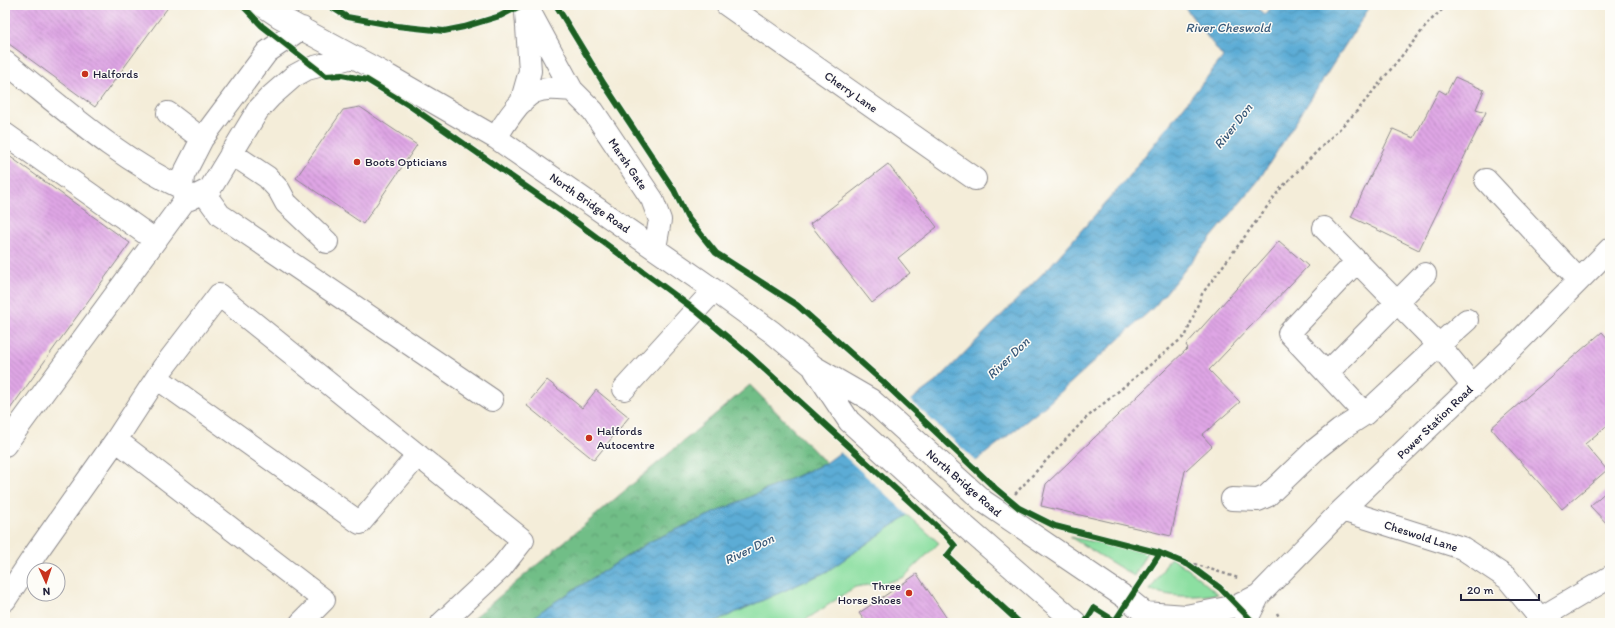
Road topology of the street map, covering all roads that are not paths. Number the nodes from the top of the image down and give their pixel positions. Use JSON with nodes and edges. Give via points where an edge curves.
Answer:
{"nodes":[{"id":1,"x":262,"y":5,"type":"edge"},
{"id":2,"x":283,"y":5,"type":"edge"},
{"id":3,"x":526,"y":5,"type":"edge"},
{"id":4,"x":727,"y":5,"type":"edge"},
{"id":5,"x":302,"y":28,"type":"junction"},
{"id":6,"x":354,"y":57,"type":"junction"},
{"id":7,"x":5,"y":62,"type":"edge"},
{"id":8,"x":572,"y":90,"type":"junction"},
{"id":9,"x":521,"y":104,"type":"junction"},
{"id":10,"x":168,"y":113,"type":"dead end"},
{"id":11,"x":246,"y":129,"type":"junction"},
{"id":12,"x":5,"y":134,"type":"edge"},
{"id":13,"x":496,"y":138,"type":"junction"},
{"id":14,"x":202,"y":139,"type":"junction"},
{"id":15,"x":231,"y":153,"type":"junction"},
{"id":16,"x":975,"y":179,"type":"dead end"},
{"id":17,"x":1486,"y":180,"type":"dead end"},
{"id":18,"x":190,"y":194,"type":"junction"},
{"id":19,"x":1324,"y":228,"type":"dead end"},
{"id":20,"x":156,"y":240,"type":"junction"},
{"id":21,"x":327,"y":242,"type":"dead end"},
{"id":22,"x":655,"y":248,"type":"junction"},
{"id":23,"x":1610,"y":249,"type":"edge"},
{"id":24,"x":1357,"y":261,"type":"junction"},
{"id":25,"x":1425,"y":274,"type":"dead end"},
{"id":26,"x":1579,"y":280,"type":"junction"},
{"id":27,"x":714,"y":290,"type":"junction"},
{"id":28,"x":1398,"y":303,"type":"junction"},
{"id":29,"x":1467,"y":320,"type":"dead end"},
{"id":30,"x":1439,"y":345,"type":"junction"},
{"id":31,"x":814,"y":367,"type":"junction"},
{"id":32,"x":1327,"y":373,"type":"junction"},
{"id":33,"x":157,"y":378,"type":"junction"},
{"id":34,"x":1472,"y":386,"type":"junction"},
{"id":35,"x":624,"y":389,"type":"dead end"},
{"id":36,"x":492,"y":400,"type":"dead end"},
{"id":37,"x":1365,"y":414,"type":"junction"},
{"id":38,"x":116,"y":440,"type":"junction"},
{"id":39,"x":5,"y":445,"type":"edge"},
{"id":40,"x":418,"y":455,"type":"junction"},
{"id":41,"x":1232,"y":499,"type":"dead end"},
{"id":42,"x":1342,"y":510,"type":"junction"},
{"id":43,"x":1610,"y":577,"type":"edge"},
{"id":44,"x":1259,"y":594,"type":"junction"},
{"id":45,"x":5,"y":600,"type":"edge"},
{"id":46,"x":1151,"y":618,"type":"edge"},
{"id":47,"x":1542,"y":621,"type":"edge"},
{"id":48,"x":301,"y":623,"type":"edge"},
{"id":49,"x":442,"y":623,"type":"edge"},
{"id":50,"x":1076,"y":623,"type":"edge"},
{"id":51,"x":1245,"y":623,"type":"edge"}],
"edges":[{"from":1,"to":5,"type":"street","name":"North Bridge Road"},
{"from":2,"to":5,"type":"street","name":"North Bridge Road"},
{"from":3,"to":8,"type":"street","name":"Marsh Gate"},
{"from":3,"to":9,"type":"street","name":"Marsh Gate","via":[[530,71]]},
{"from":4,"to":16,"type":"street","name":"Cherry Lane"},
{"from":5,"to":6,"type":"street","name":"North Bridge Road"},
{"from":5,"to":14,"type":"street","via":[[267,52]]},
{"from":6,"to":11,"type":"street","via":[[307,69],[294,76],[258,110]]},
{"from":6,"to":13,"type":"street","name":"North Bridge Road"},
{"from":7,"to":18,"type":"street","via":[[116,149],[156,176]]},
{"from":8,"to":9,"type":"street","name":"Marsh Gate","via":[[552,88],[534,92]]},
{"from":8,"to":22,"type":"street","name":"Marsh Gate","via":[[593,111],[652,199],[660,220]]},
{"from":9,"to":13,"type":"street","name":"Marsh Gate"},
{"from":10,"to":14,"type":"street"},
{"from":11,"to":14,"type":"street","via":[[236,136],[221,140]]},
{"from":11,"to":15,"type":"street"},
{"from":12,"to":20,"type":"street"},
{"from":13,"to":22,"type":"street","name":"North Bridge Road"},
{"from":14,"to":18,"type":"street","via":[[183,176]]},
{"from":15,"to":18,"type":"street","via":[[210,189]]},
{"from":15,"to":21,"type":"street","via":[[267,177],[279,190],[286,203]]},
{"from":17,"to":26,"type":"street"},
{"from":18,"to":20,"type":"street"},
{"from":18,"to":36,"type":"street"},
{"from":19,"to":24,"type":"street"},
{"from":20,"to":39,"type":"street"},
{"from":22,"to":27,"type":"street","name":"North Bridge Road"},
{"from":23,"to":26,"type":"street","name":"Power Station Road"},
{"from":24,"to":28,"type":"street"},
{"from":24,"to":32,"type":"street","via":[[1289,333]]},
{"from":25,"to":28,"type":"street"},
{"from":26,"to":34,"type":"street","name":"Power Station Road"},
{"from":27,"to":31,"type":"street","name":"North Bridge Road","via":[[772,332]]},
{"from":27,"to":35,"type":"street"},
{"from":28,"to":30,"type":"street"},
{"from":28,"to":32,"type":"street"},
{"from":29,"to":30,"type":"street"},
{"from":30,"to":34,"type":"street"},
{"from":30,"to":37,"type":"street"},
{"from":31,"to":46,"type":"street","name":"North Bridge Road","via":[[871,400],[983,501],[1129,600]]},
{"from":31,"to":50,"type":"street","name":"North Bridge Road","via":[[849,421]]},
{"from":32,"to":37,"type":"street"},
{"from":33,"to":38,"type":"street"},
{"from":33,"to":40,"type":"street","via":[[360,523]]},
{"from":33,"to":40,"type":"street","via":[[219,295]]},
{"from":34,"to":42,"type":"street","name":"Power Station Road"},
{"from":37,"to":41,"type":"street","via":[[1316,449],[1267,496],[1258,500]]},
{"from":38,"to":45,"type":"street"},
{"from":38,"to":48,"type":"street","via":[[324,600]]},
{"from":40,"to":49,"type":"street","via":[[523,540],[501,568]]},
{"from":42,"to":44,"type":"street","name":"Power Station Road"},
{"from":42,"to":47,"type":"street","name":"Cheswold Lane","via":[[1462,548],[1508,578]]},
{"from":43,"to":47,"type":"street"},
{"from":44,"to":46,"type":"street","name":"Power Station Road","via":[[1237,606],[1186,616]]},
{"from":44,"to":51,"type":"street","name":"Power Station Road"}]}
